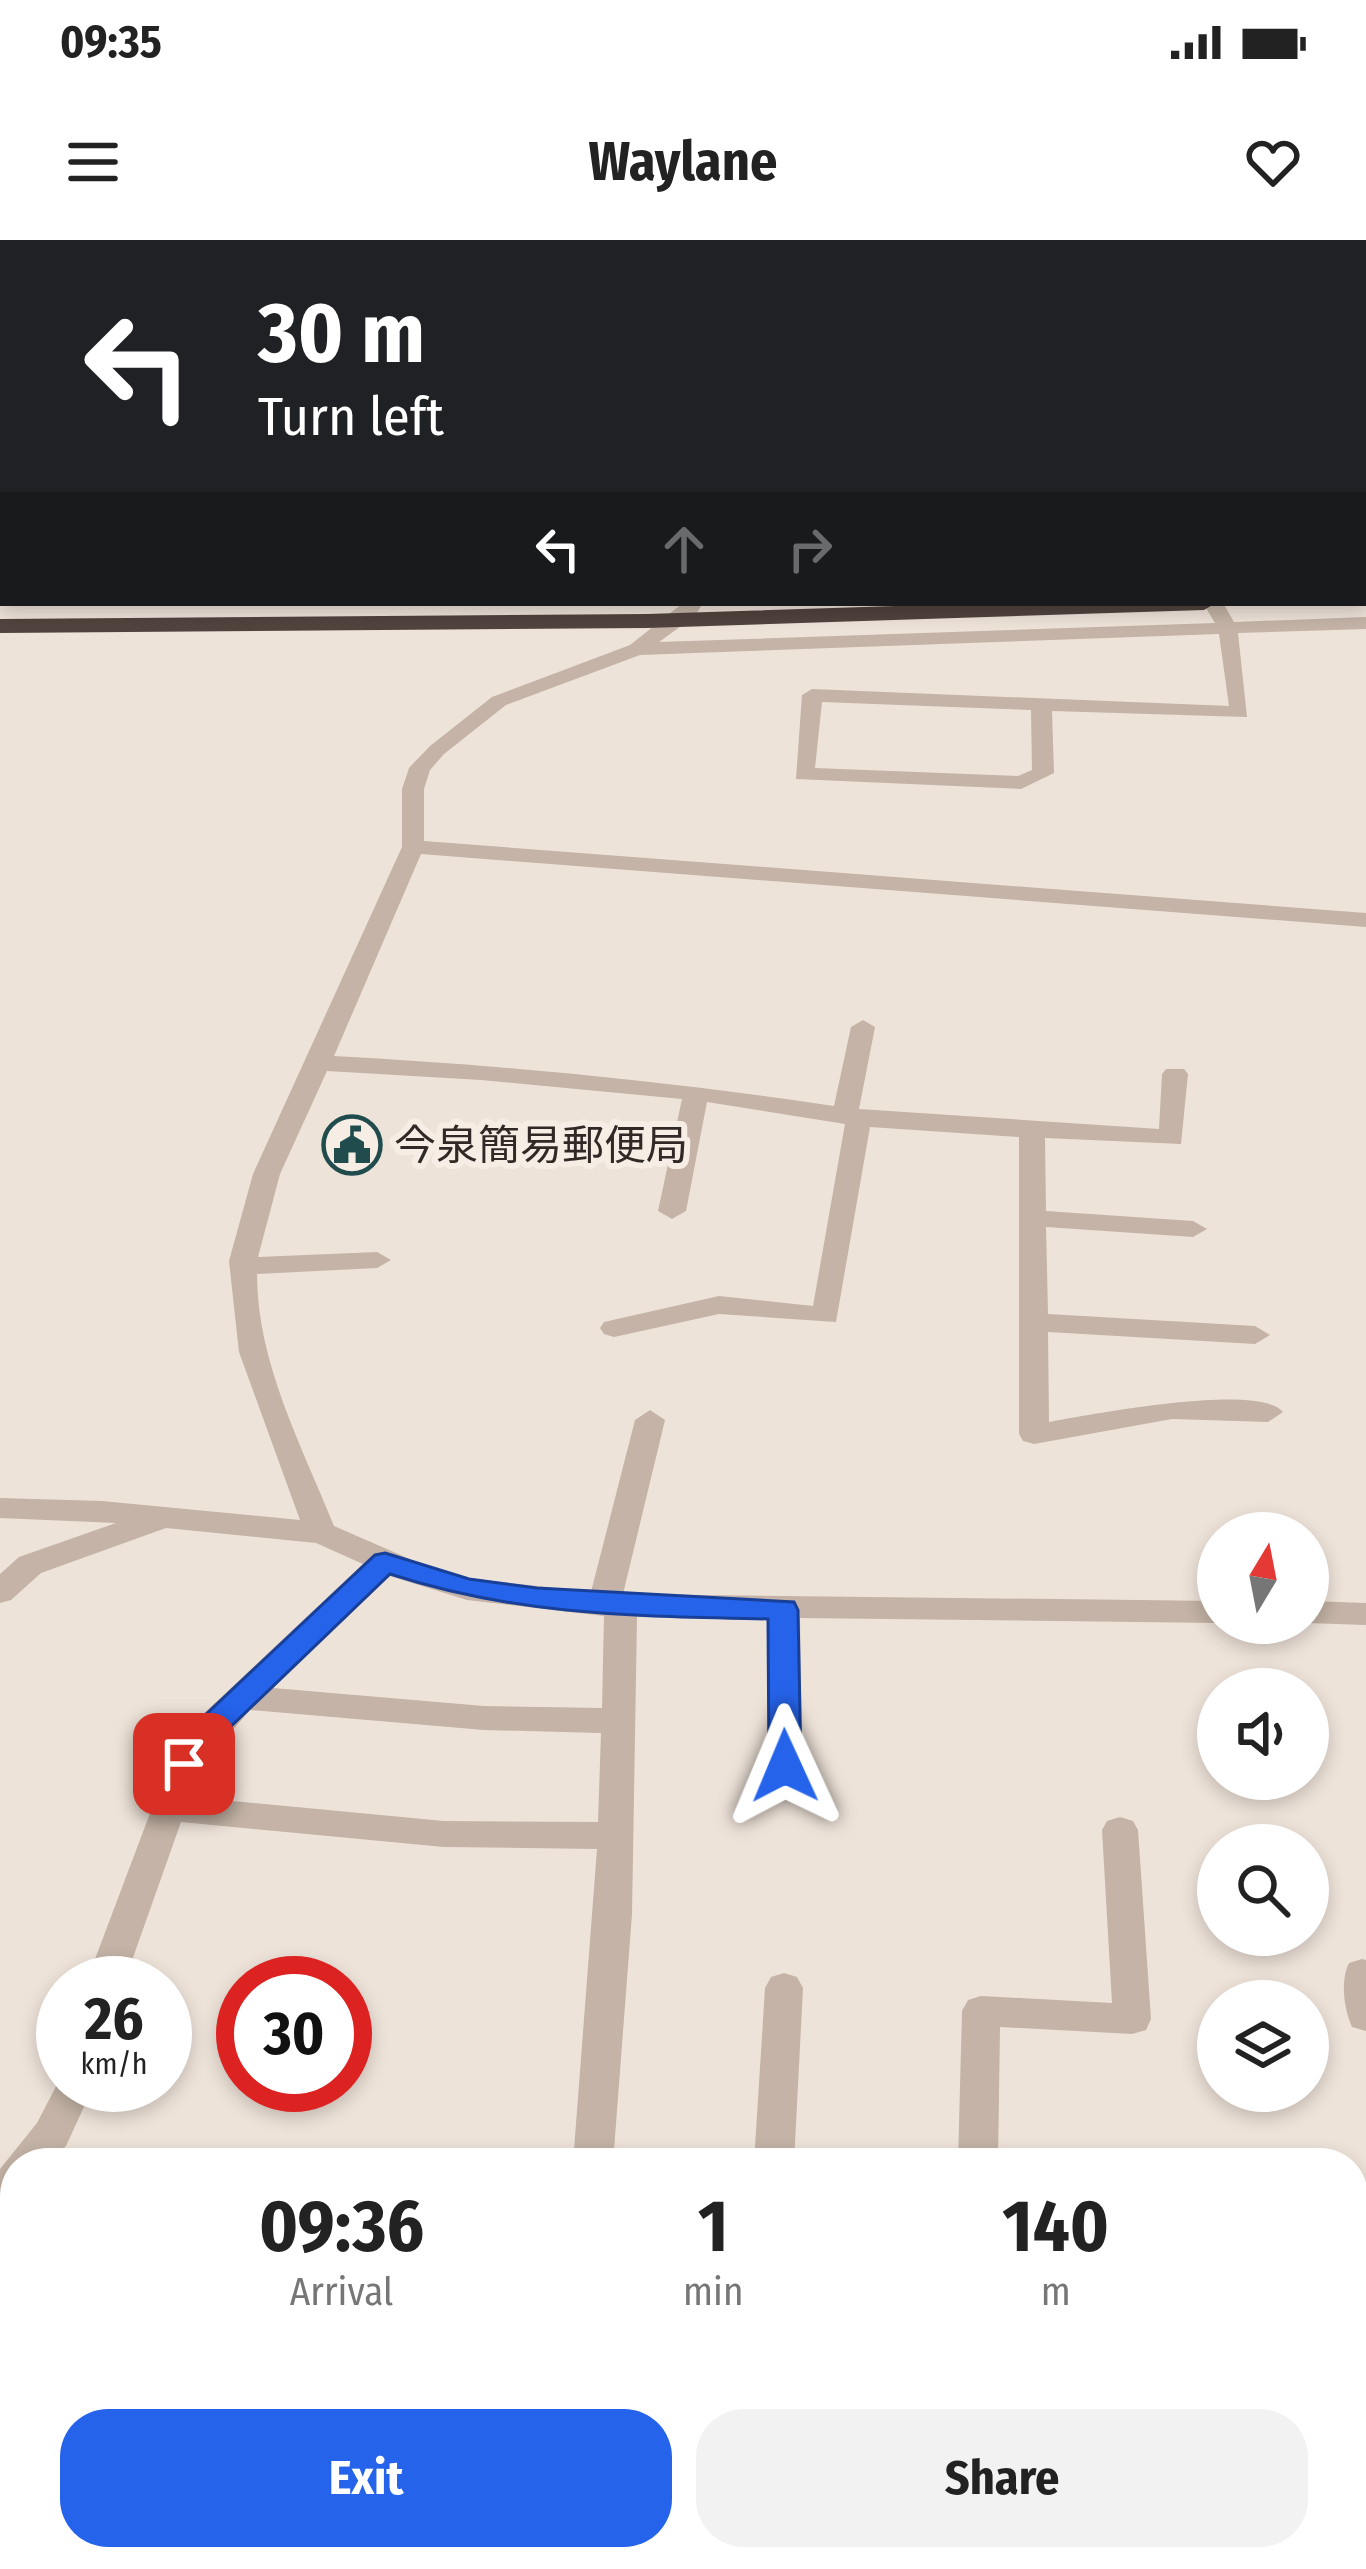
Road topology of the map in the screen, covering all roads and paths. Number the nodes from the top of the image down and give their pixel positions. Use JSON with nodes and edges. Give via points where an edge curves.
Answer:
{"nodes":[{"id":1,"x":588,"y":606,"type":"edge"},
{"id":2,"x":689,"y":606,"type":"edge"},
{"id":3,"x":1111,"y":606,"type":"edge"},
{"id":4,"x":1215,"y":606,"type":"edge"},
{"id":5,"x":0,"y":610,"type":"edge"},
{"id":6,"x":1366,"y":623,"type":"edge"},
{"id":7,"x":233,"y":624,"type":"junction"},
{"id":8,"x":0,"y":626,"type":"edge"},
{"id":9,"x":1228,"y":629,"type":"junction"},
{"id":10,"x":0,"y":639,"type":"edge"},
{"id":11,"x":637,"y":649,"type":"junction"},
{"id":12,"x":1041,"y":705,"type":"junction"},
{"id":13,"x":413,"y":848,"type":"junction"},
{"id":14,"x":1366,"y":920,"type":"edge"},
{"id":15,"x":863,"y":1027,"type":"dead end"},
{"id":16,"x":318,"y":1063,"type":"junction"},
{"id":17,"x":1175,"y":1074,"type":"dead end"},
{"id":18,"x":696,"y":1093,"type":"junction"},
{"id":19,"x":852,"y":1116,"type":"junction"},
{"id":20,"x":1032,"y":1130,"type":"junction"},
{"id":21,"x":671,"y":1211,"type":"dead end"},
{"id":22,"x":1032,"y":1218,"type":"junction"},
{"id":23,"x":1193,"y":1228,"type":"dead end"},
{"id":24,"x":377,"y":1260,"type":"dead end"},
{"id":25,"x":244,"y":1266,"type":"junction"},
{"id":26,"x":1033,"y":1322,"type":"junction"},
{"id":27,"x":614,"y":1328,"type":"dead end"},
{"id":28,"x":1255,"y":1335,"type":"dead end"},
{"id":29,"x":1268,"y":1412,"type":"dead end"},
{"id":30,"x":650,"y":1420,"type":"dead end"},
{"id":31,"x":0,"y":1508,"type":"edge"},
{"id":32,"x":167,"y":1517,"type":"junction"},
{"id":33,"x":321,"y":1533,"type":"junction"},
{"id":34,"x":385,"y":1562,"type":"junction"},
{"id":35,"x":0,"y":1592,"type":"edge"},
{"id":36,"x":613,"y":1605,"type":"junction"},
{"id":37,"x":783,"y":1610,"type":"junction"},
{"id":38,"x":1197,"y":1612,"type":"edge"},
{"id":39,"x":1329,"y":1613,"type":"edge"},
{"id":40,"x":1366,"y":1614,"type":"edge"},
{"id":41,"x":243,"y":1697,"type":"junction"},
{"id":42,"x":618,"y":1721,"type":"junction"},
{"id":43,"x":785,"y":1766,"type":"dead end"},
{"id":44,"x":167,"y":1808,"type":"junction"},
{"id":45,"x":1120,"y":1830,"type":"dead end"},
{"id":46,"x":616,"y":1836,"type":"junction"},
{"id":47,"x":115,"y":1956,"type":"edge"},
{"id":48,"x":1362,"y":1974,"type":"dead end"},
{"id":49,"x":784,"y":1988,"type":"dead end"},
{"id":50,"x":1366,"y":2016,"type":"edge"},
{"id":51,"x":62,"y":2112,"type":"edge"},
{"id":52,"x":42,"y":2148,"type":"edge"},
{"id":53,"x":594,"y":2148,"type":"edge"},
{"id":54,"x":776,"y":2148,"type":"edge"},
{"id":55,"x":978,"y":2148,"type":"edge"}],
"edges":[{"from":1,"to":7,"type":"highway"},
{"from":2,"to":11,"type":"street"},
{"from":3,"to":7,"type":"highway","via":[[297,632]]},
{"from":4,"to":9,"type":"street"},
{"from":5,"to":7,"type":"highway"},
{"from":6,"to":9,"type":"street"},
{"from":7,"to":8,"type":"highway"},
{"from":7,"to":10,"type":"highway"},
{"from":9,"to":11,"type":"street"},
{"from":9,"to":12,"type":"street","via":[[1240,713]]},
{"from":11,"to":13,"type":"street","via":[[499,701],[437,750],[413,789]]},
{"from":12,"to":12,"type":"street","via":[[812,695],[804,774],[1021,783],[1043,773]]},
{"from":13,"to":14,"type":"street"},
{"from":13,"to":16,"type":"street"},
{"from":15,"to":19,"type":"street"},
{"from":16,"to":18,"type":"street"},
{"from":16,"to":25,"type":"street","via":[[250,1226]]},
{"from":17,"to":20,"type":"street","via":[[1172,1138]]},
{"from":18,"to":19,"type":"street"},
{"from":18,"to":21,"type":"street"},
{"from":19,"to":20,"type":"street"},
{"from":19,"to":27,"type":"street","via":[[826,1316],[719,1305]]},
{"from":20,"to":22,"type":"street"},
{"from":22,"to":23,"type":"street"},
{"from":22,"to":26,"type":"street"},
{"from":24,"to":25,"type":"street"},
{"from":25,"to":33,"type":"street","via":[[250,1344]]},
{"from":26,"to":28,"type":"street"},
{"from":26,"to":29,"type":"street","via":[[1034,1434],[1172,1410]]},
{"from":30,"to":36,"type":"street"},
{"from":31,"to":32,"type":"street"},
{"from":32,"to":33,"type":"street"},
{"from":32,"to":35,"type":"street","via":[[30,1564]]},
{"from":33,"to":34,"type":"street"},
{"from":34,"to":36,"type":"street","via":[[467,1589]]},
{"from":34,"to":41,"type":"street"},
{"from":36,"to":37,"type":"street"},
{"from":36,"to":42,"type":"street"},
{"from":37,"to":38,"type":"street"},
{"from":37,"to":43,"type":"street"},
{"from":39,"to":40,"type":"street"},
{"from":41,"to":42,"type":"street"},
{"from":41,"to":44,"type":"street","via":[[184,1764]]},
{"from":42,"to":46,"type":"street"},
{"from":44,"to":46,"type":"street","via":[[444,1834]]},
{"from":44,"to":47,"type":"street"},
{"from":45,"to":55,"type":"street","via":[[1132,2019],[981,2011]]},
{"from":46,"to":53,"type":"street"},
{"from":48,"to":50,"type":"street"},
{"from":49,"to":54,"type":"street"},
{"from":51,"to":52,"type":"street"}]}
